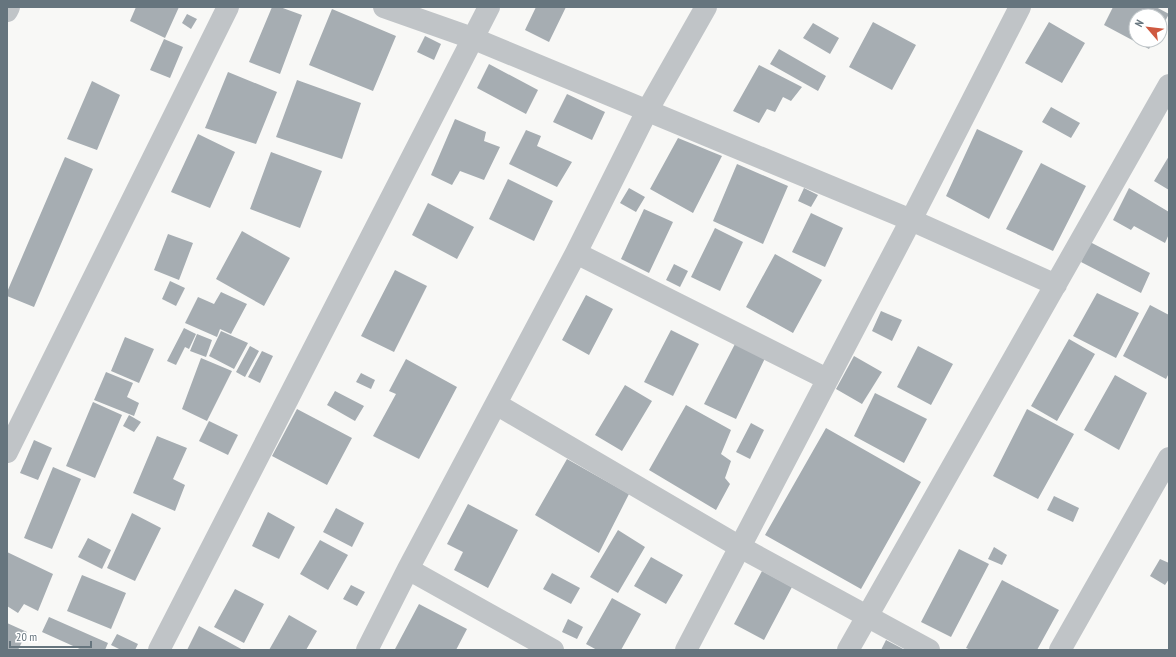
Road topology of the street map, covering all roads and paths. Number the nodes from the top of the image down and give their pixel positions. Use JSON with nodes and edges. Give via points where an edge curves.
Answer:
{"nodes":[{"id":1,"x":9,"y":7,"type":"edge"},
{"id":2,"x":228,"y":7,"type":"edge"},
{"id":3,"x":384,"y":7,"type":"edge"},
{"id":4,"x":488,"y":7,"type":"edge"},
{"id":5,"x":706,"y":7,"type":"edge"},
{"id":6,"x":1020,"y":7,"type":"edge"},
{"id":7,"x":7,"y":11,"type":"edge"},
{"id":8,"x":472,"y":38,"type":"junction"},
{"id":9,"x":1169,"y":85,"type":"edge"},
{"id":10,"x":647,"y":111,"type":"junction"},
{"id":11,"x":911,"y":220,"type":"junction"},
{"id":12,"x":576,"y":253,"type":"junction"},
{"id":13,"x":1056,"y":285,"type":"junction"},
{"id":14,"x":827,"y":379,"type":"junction"},
{"id":15,"x":496,"y":404,"type":"junction"},
{"id":16,"x":7,"y":452,"type":"edge"},
{"id":17,"x":1169,"y":458,"type":"edge"},
{"id":18,"x":740,"y":548,"type":"junction"},
{"id":19,"x":408,"y":569,"type":"junction"},
{"id":20,"x":866,"y":615,"type":"junction"},
{"id":21,"x":159,"y":650,"type":"edge"},
{"id":22,"x":367,"y":650,"type":"edge"},
{"id":23,"x":553,"y":650,"type":"edge"},
{"id":24,"x":686,"y":650,"type":"edge"},
{"id":25,"x":848,"y":650,"type":"edge"},
{"id":26,"x":929,"y":650,"type":"edge"},
{"id":27,"x":1060,"y":650,"type":"edge"}],
"edges":[{"from":1,"to":7,"type":"street"},
{"from":2,"to":16,"type":"street"},
{"from":3,"to":8,"type":"street"},
{"from":4,"to":8,"type":"street"},
{"from":5,"to":10,"type":"street"},
{"from":6,"to":11,"type":"street"},
{"from":8,"to":10,"type":"street"},
{"from":8,"to":21,"type":"street"},
{"from":9,"to":13,"type":"street"},
{"from":10,"to":11,"type":"street"},
{"from":10,"to":12,"type":"street"},
{"from":11,"to":13,"type":"street"},
{"from":11,"to":14,"type":"street"},
{"from":12,"to":14,"type":"street"},
{"from":12,"to":15,"type":"street"},
{"from":13,"to":20,"type":"street"},
{"from":14,"to":18,"type":"street"},
{"from":15,"to":18,"type":"street"},
{"from":15,"to":19,"type":"street"},
{"from":17,"to":27,"type":"street"},
{"from":18,"to":20,"type":"street"},
{"from":18,"to":24,"type":"street"},
{"from":19,"to":22,"type":"street"},
{"from":19,"to":23,"type":"street"},
{"from":20,"to":25,"type":"street"},
{"from":20,"to":26,"type":"street"}]}
